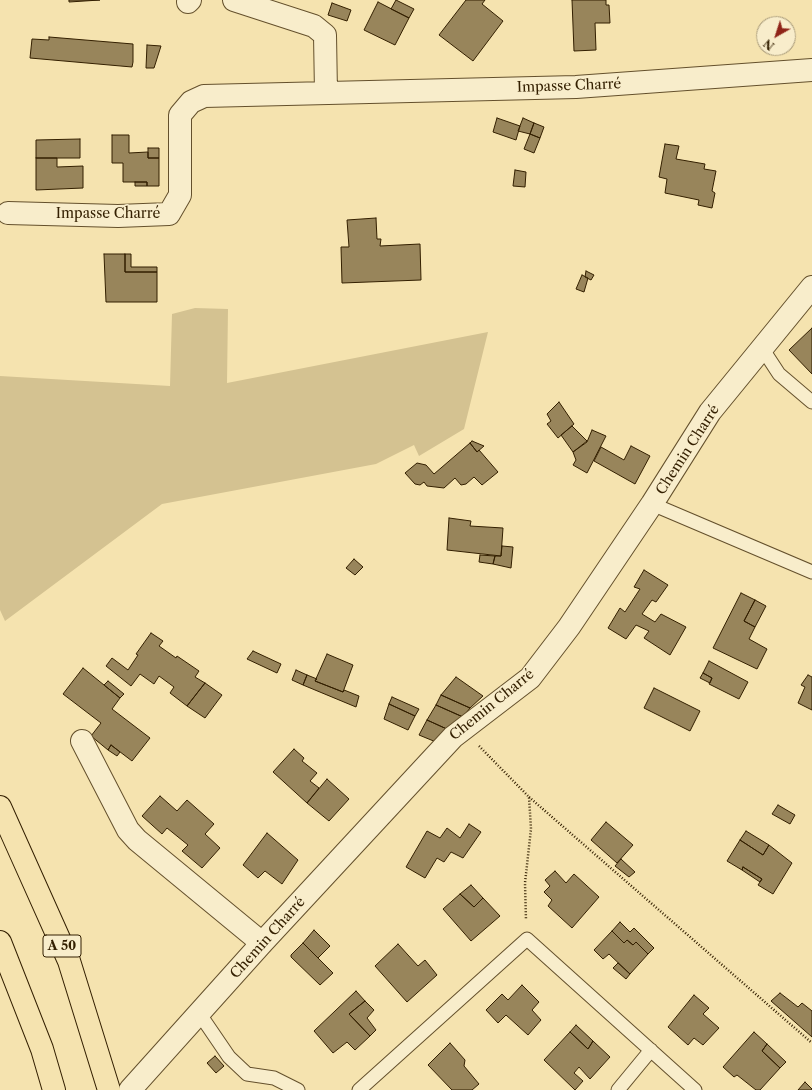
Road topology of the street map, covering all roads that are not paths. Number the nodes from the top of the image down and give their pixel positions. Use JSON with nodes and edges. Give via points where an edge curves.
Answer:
{"nodes":[{"id":1,"x":234,"y":0,"type":"edge"},
{"id":2,"x":812,"y":70,"type":"edge"},
{"id":3,"x":326,"y":93,"type":"junction"},
{"id":4,"x":8,"y":213,"type":"dead end"},
{"id":5,"x":812,"y":286,"type":"edge"},
{"id":6,"x":762,"y":348,"type":"junction"},
{"id":7,"x":812,"y":402,"type":"edge"},
{"id":8,"x":652,"y":504,"type":"junction"},
{"id":9,"x":812,"y":572,"type":"edge"},
{"id":10,"x":82,"y":741,"type":"dead end"},
{"id":11,"x":0,"y":807,"type":"edge"},
{"id":12,"x":0,"y":942,"type":"edge"},
{"id":13,"x":262,"y":943,"type":"junction"},
{"id":14,"x":199,"y":1013,"type":"junction"},
{"id":15,"x":651,"y":1050,"type":"junction"},
{"id":16,"x":54,"y":1090,"type":"edge"},
{"id":17,"x":109,"y":1090,"type":"edge"},
{"id":18,"x":130,"y":1090,"type":"edge"},
{"id":19,"x":298,"y":1090,"type":"edge"},
{"id":20,"x":359,"y":1090,"type":"edge"},
{"id":21,"x":618,"y":1090,"type":"edge"},
{"id":22,"x":695,"y":1090,"type":"edge"}],
"edges":[{"from":1,"to":3,"type":"street","via":[[314,26],[325,35]]},
{"from":2,"to":3,"type":"street","name":"Impasse Charré","via":[[576,88]]},
{"from":3,"to":4,"type":"street","name":"Impasse Charré","via":[[204,96],[191,102],[180,115],[180,195],[169,214],[118,216]]},
{"from":5,"to":6,"type":"street","name":"Chemin Charré"},
{"from":6,"to":7,"type":"lane","via":[[779,374]]},
{"from":6,"to":8,"type":"street","name":"Chemin Charré","via":[[710,412]]},
{"from":8,"to":9,"type":"lane"},
{"from":8,"to":13,"type":"street","name":"Chemin Charré","via":[[569,627],[530,678],[462,729]]},
{"from":10,"to":13,"type":"street","via":[[128,830]]},
{"from":11,"to":17,"type":"highway","number":"A 50","via":[[69,961]]},
{"from":12,"to":16,"type":"highway","via":[[42,1049]]},
{"from":13,"to":14,"type":"street","name":"Chemin Charré"},
{"from":14,"to":18,"type":"street","name":"Chemin Charré"},
{"from":14,"to":19,"type":"lane","via":[[229,1057],[247,1074],[274,1078]]},
{"from":15,"to":20,"type":"lane","via":[[527,939]]},
{"from":15,"to":21,"type":"lane"},
{"from":15,"to":22,"type":"lane"}]}
